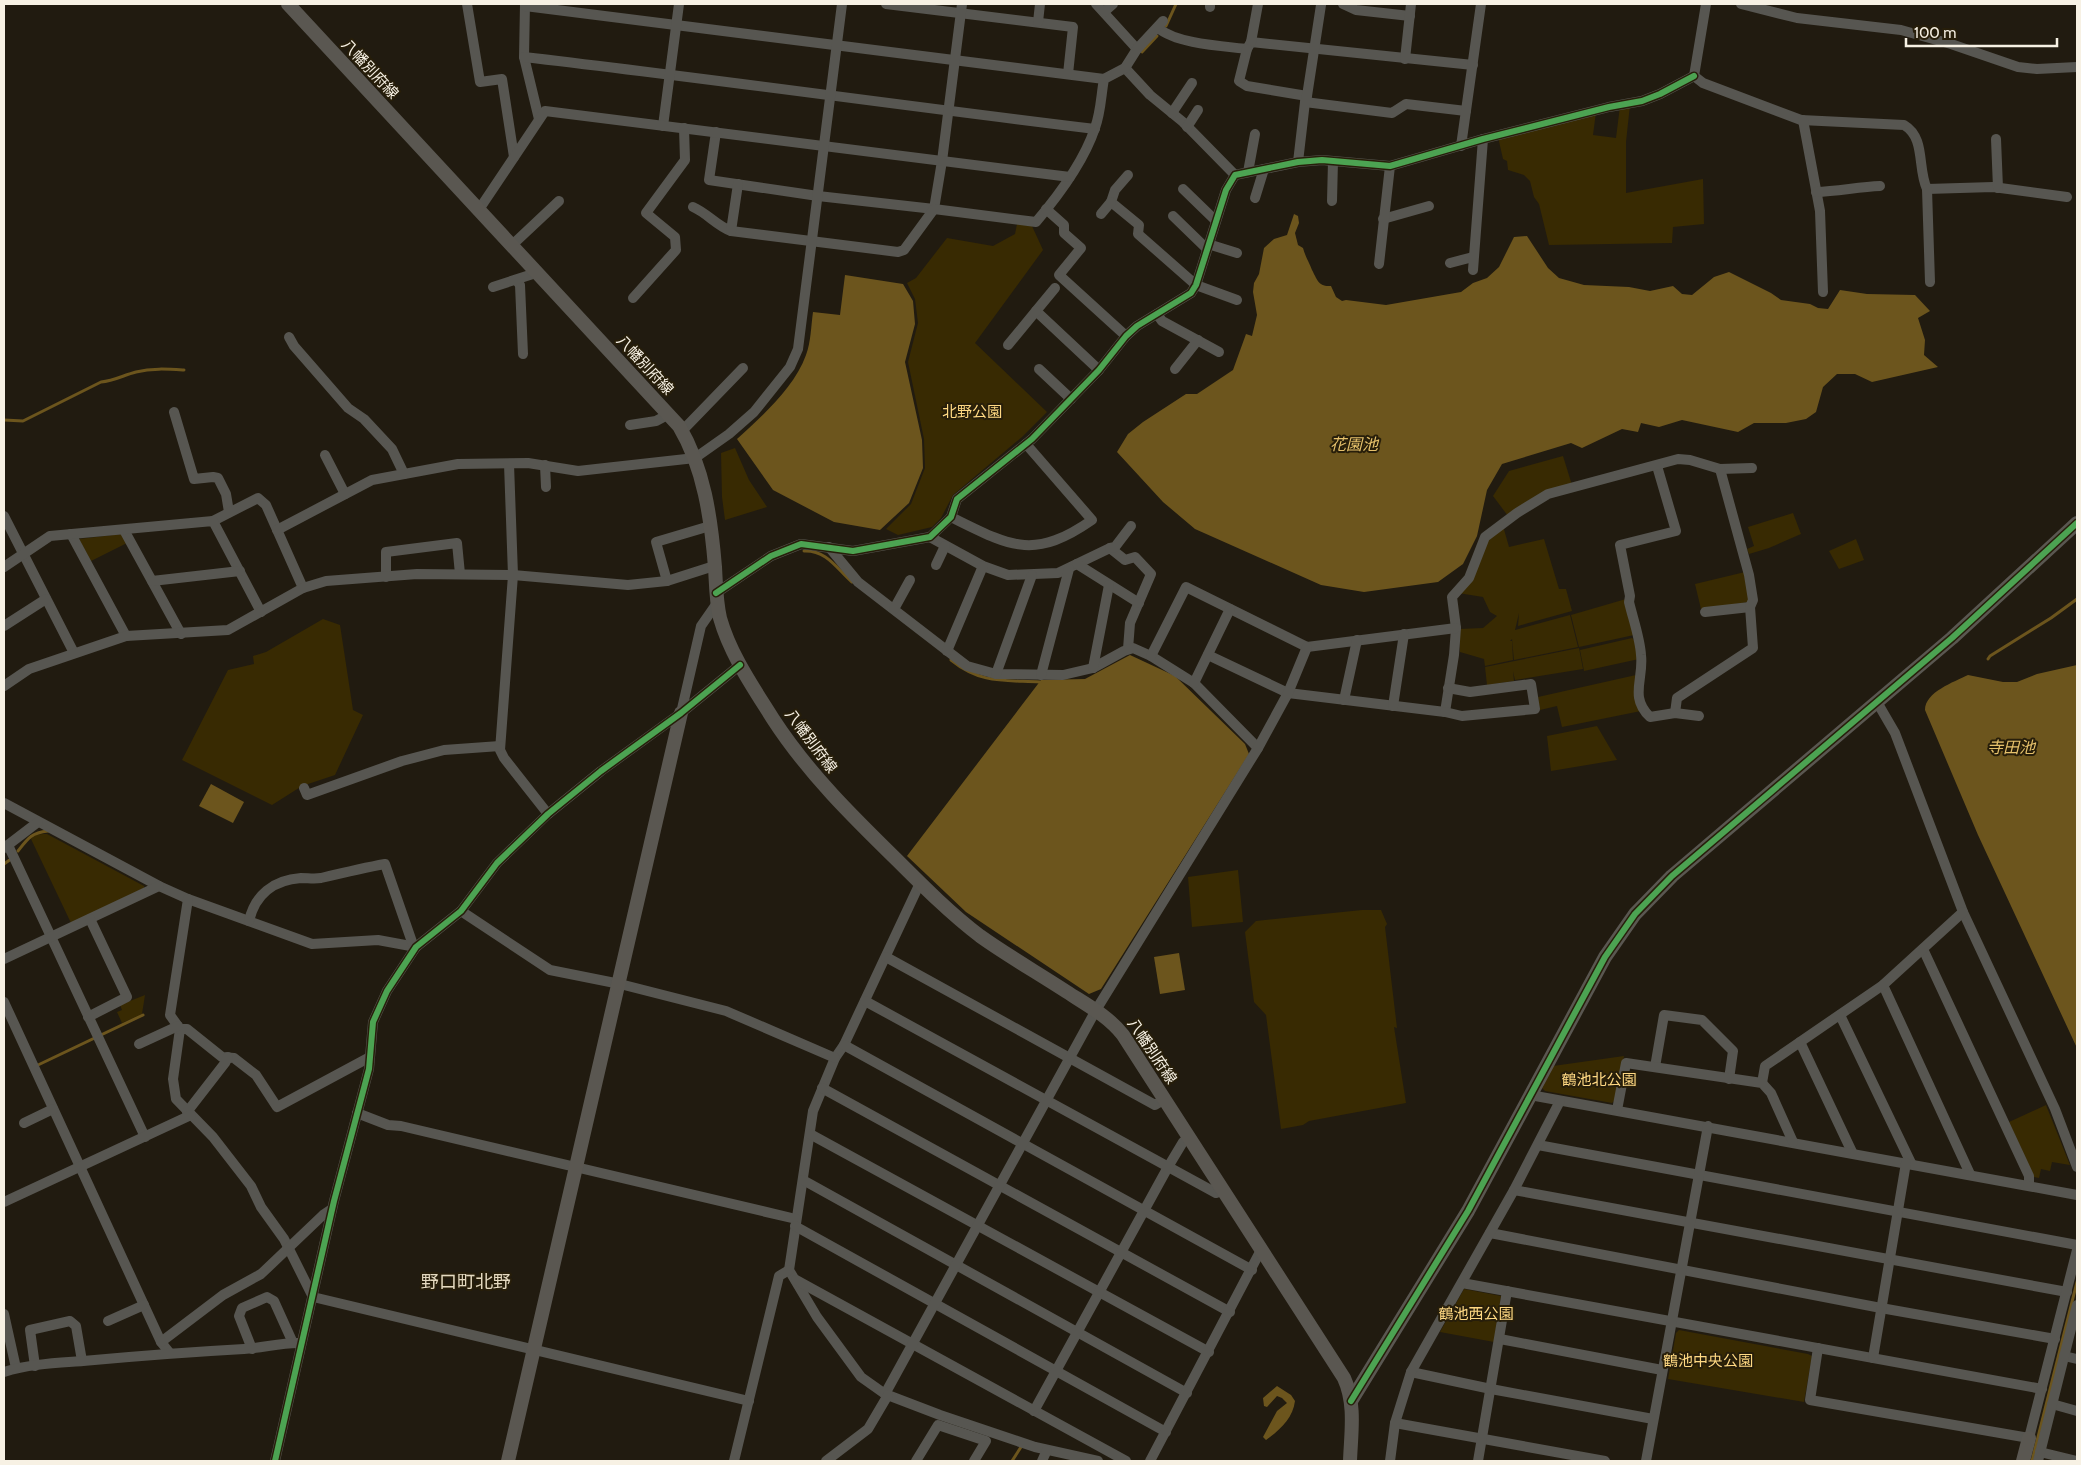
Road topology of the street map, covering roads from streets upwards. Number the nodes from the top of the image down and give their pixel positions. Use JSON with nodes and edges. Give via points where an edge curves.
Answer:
{"nodes":[{"id":1,"x":288,"y":4,"type":"edge"},
{"id":2,"x":467,"y":4,"type":"edge"},
{"id":3,"x":679,"y":4,"type":"edge"},
{"id":4,"x":842,"y":4,"type":"edge"},
{"id":5,"x":886,"y":4,"type":"edge"},
{"id":6,"x":1040,"y":4,"type":"edge"},
{"id":7,"x":1096,"y":4,"type":"edge"},
{"id":8,"x":1112,"y":4,"type":"edge"},
{"id":9,"x":1258,"y":4,"type":"edge"},
{"id":10,"x":1319,"y":4,"type":"edge"},
{"id":11,"x":1343,"y":4,"type":"edge"},
{"id":12,"x":1411,"y":4,"type":"edge"},
{"id":13,"x":1481,"y":4,"type":"edge"},
{"id":14,"x":1706,"y":4,"type":"edge"},
{"id":15,"x":1741,"y":4,"type":"edge"},
{"id":16,"x":525,"y":5,"type":"edge"},
{"id":17,"x":961,"y":8,"type":"edge"},
{"id":18,"x":1104,"y":12,"type":"junction"},
{"id":19,"x":1410,"y":16,"type":"junction"},
{"id":20,"x":1038,"y":22,"type":"junction"},
{"id":21,"x":677,"y":24,"type":"junction"},
{"id":22,"x":836,"y":44,"type":"junction"},
{"id":23,"x":1249,"y":46,"type":"junction"},
{"id":24,"x":1315,"y":49,"type":"junction"},
{"id":25,"x":1137,"y":50,"type":"junction"},
{"id":26,"x":524,"y":57,"type":"junction"},
{"id":27,"x":1405,"y":59,"type":"junction"},
{"id":28,"x":955,"y":60,"type":"junction"},
{"id":29,"x":1473,"y":65,"type":"junction"},
{"id":30,"x":2077,"y":67,"type":"edge"},
{"id":31,"x":501,"y":68,"type":"dead end"},
{"id":32,"x":1125,"y":68,"type":"junction"},
{"id":33,"x":670,"y":74,"type":"junction"},
{"id":34,"x":1068,"y":74,"type":"junction"},
{"id":35,"x":1694,"y":76,"type":"junction"},
{"id":36,"x":502,"y":79,"type":"junction"},
{"id":37,"x":1104,"y":79,"type":"junction"},
{"id":38,"x":1192,"y":83,"type":"dead end"},
{"id":39,"x":830,"y":95,"type":"junction"},
{"id":40,"x":1306,"y":99,"type":"junction"},
{"id":41,"x":1198,"y":110,"type":"dead end"},
{"id":42,"x":1466,"y":111,"type":"junction"},
{"id":43,"x":948,"y":112,"type":"junction"},
{"id":44,"x":1172,"y":113,"type":"junction"},
{"id":45,"x":539,"y":119,"type":"junction"},
{"id":46,"x":1803,"y":120,"type":"junction"},
{"id":47,"x":663,"y":126,"type":"junction"},
{"id":48,"x":1187,"y":127,"type":"junction"},
{"id":49,"x":684,"y":128,"type":"junction"},
{"id":50,"x":1095,"y":129,"type":"junction"},
{"id":51,"x":716,"y":132,"type":"junction"},
{"id":52,"x":1255,"y":134,"type":"dead end"},
{"id":53,"x":1483,"y":139,"type":"junction"},
{"id":54,"x":1996,"y":139,"type":"dead end"},
{"id":55,"x":824,"y":145,"type":"junction"},
{"id":56,"x":1461,"y":146,"type":"junction"},
{"id":57,"x":514,"y":157,"type":"junction"},
{"id":58,"x":942,"y":161,"type":"junction"},
{"id":59,"x":1333,"y":161,"type":"junction"},
{"id":60,"x":1298,"y":162,"type":"junction"},
{"id":61,"x":1390,"y":166,"type":"junction"},
{"id":62,"x":1264,"y":169,"type":"junction"},
{"id":63,"x":1248,"y":172,"type":"junction"},
{"id":64,"x":1235,"y":175,"type":"junction"},
{"id":65,"x":1128,"y":176,"type":"dead end"},
{"id":66,"x":1070,"y":177,"type":"junction"},
{"id":67,"x":738,"y":184,"type":"junction"},
{"id":68,"x":1880,"y":186,"type":"dead end"},
{"id":69,"x":1998,"y":188,"type":"junction"},
{"id":70,"x":1183,"y":189,"type":"dead end"},
{"id":71,"x":1927,"y":189,"type":"junction"},
{"id":72,"x":1816,"y":192,"type":"junction"},
{"id":73,"x":818,"y":196,"type":"junction"},
{"id":74,"x":1255,"y":198,"type":"dead end"},
{"id":75,"x":2067,"y":198,"type":"dead end"},
{"id":76,"x":559,"y":201,"type":"dead end"},
{"id":77,"x":1332,"y":201,"type":"dead end"},
{"id":78,"x":1111,"y":202,"type":"junction"},
{"id":79,"x":1429,"y":206,"type":"dead end"},
{"id":80,"x":693,"y":207,"type":"dead end"},
{"id":81,"x":934,"y":209,"type":"junction"},
{"id":82,"x":1046,"y":209,"type":"junction"},
{"id":83,"x":478,"y":211,"type":"junction"},
{"id":84,"x":1101,"y":214,"type":"dead end"},
{"id":85,"x":1173,"y":216,"type":"dead end"},
{"id":86,"x":1383,"y":219,"type":"junction"},
{"id":87,"x":1215,"y":220,"type":"junction"},
{"id":88,"x":731,"y":231,"type":"junction"},
{"id":89,"x":812,"y":241,"type":"junction"},
{"id":90,"x":511,"y":246,"type":"junction"},
{"id":91,"x":1208,"y":246,"type":"junction"},
{"id":92,"x":1237,"y":253,"type":"dead end"},
{"id":93,"x":1473,"y":257,"type":"junction"},
{"id":94,"x":1450,"y":263,"type":"dead end"},
{"id":95,"x":1379,"y":264,"type":"dead end"},
{"id":96,"x":1473,"y":270,"type":"dead end"},
{"id":97,"x":536,"y":273,"type":"junction"},
{"id":98,"x":516,"y":280,"type":"junction"},
{"id":99,"x":1930,"y":282,"type":"dead end"},
{"id":100,"x":1196,"y":285,"type":"junction"},
{"id":101,"x":493,"y":288,"type":"dead end"},
{"id":102,"x":1049,"y":290,"type":"dead end"},
{"id":103,"x":1823,"y":292,"type":"dead end"},
{"id":104,"x":634,"y":298,"type":"dead end"},
{"id":105,"x":1237,"y":300,"type":"dead end"},
{"id":106,"x":1036,"y":311,"type":"junction"},
{"id":107,"x":1157,"y":314,"type":"junction"},
{"id":108,"x":1126,"y":336,"type":"junction"},
{"id":109,"x":290,"y":337,"type":"dead end"},
{"id":110,"x":1198,"y":340,"type":"junction"},
{"id":111,"x":1008,"y":345,"type":"dead end"},
{"id":112,"x":1219,"y":352,"type":"dead end"},
{"id":113,"x":523,"y":354,"type":"dead end"},
{"id":114,"x":742,"y":368,"type":"dead end"},
{"id":115,"x":1175,"y":368,"type":"dead end"},
{"id":116,"x":1039,"y":369,"type":"dead end"},
{"id":117,"x":1099,"y":370,"type":"junction"},
{"id":118,"x":1071,"y":399,"type":"junction"},
{"id":119,"x":174,"y":412,"type":"dead end"},
{"id":120,"x":668,"y":414,"type":"junction"},
{"id":121,"x":630,"y":425,"type":"dead end"},
{"id":122,"x":682,"y":431,"type":"junction"},
{"id":123,"x":1026,"y":444,"type":"junction"},
{"id":124,"x":325,"y":455,"type":"dead end"},
{"id":125,"x":695,"y":458,"type":"junction"},
{"id":126,"x":509,"y":464,"type":"junction"},
{"id":127,"x":545,"y":465,"type":"junction"},
{"id":128,"x":1657,"y":466,"type":"junction"},
{"id":129,"x":1752,"y":468,"type":"dead end"},
{"id":130,"x":1720,"y":469,"type":"junction"},
{"id":131,"x":404,"y":474,"type":"junction"},
{"id":132,"x":546,"y":487,"type":"dead end"},
{"id":133,"x":345,"y":494,"type":"junction"},
{"id":134,"x":229,"y":512,"type":"junction"},
{"id":135,"x":4,"y":516,"type":"edge"},
{"id":136,"x":950,"y":517,"type":"junction"},
{"id":137,"x":213,"y":520,"type":"junction"},
{"id":138,"x":2077,"y":523,"type":"edge"},
{"id":139,"x":710,"y":526,"type":"junction"},
{"id":140,"x":1130,"y":526,"type":"dead end"},
{"id":141,"x":124,"y":530,"type":"junction"},
{"id":142,"x":277,"y":530,"type":"junction"},
{"id":143,"x":72,"y":534,"type":"junction"},
{"id":144,"x":930,"y":537,"type":"junction"},
{"id":145,"x":945,"y":546,"type":"junction"},
{"id":146,"x":829,"y":547,"type":"junction"},
{"id":147,"x":1110,"y":548,"type":"junction"},
{"id":148,"x":24,"y":554,"type":"junction"},
{"id":149,"x":936,"y":565,"type":"dead end"},
{"id":150,"x":714,"y":566,"type":"junction"},
{"id":151,"x":983,"y":566,"type":"junction"},
{"id":152,"x":4,"y":567,"type":"edge"},
{"id":153,"x":1073,"y":567,"type":"junction"},
{"id":154,"x":240,"y":571,"type":"junction"},
{"id":155,"x":460,"y":574,"type":"junction"},
{"id":156,"x":513,"y":575,"type":"junction"},
{"id":157,"x":1032,"y":575,"type":"junction"},
{"id":158,"x":386,"y":577,"type":"junction"},
{"id":159,"x":910,"y":580,"type":"dead end"},
{"id":160,"x":152,"y":581,"type":"junction"},
{"id":161,"x":667,"y":581,"type":"junction"},
{"id":162,"x":1109,"y":585,"type":"junction"},
{"id":163,"x":303,"y":588,"type":"junction"},
{"id":164,"x":716,"y":598,"type":"junction"},
{"id":165,"x":46,"y":599,"type":"junction"},
{"id":166,"x":1139,"y":603,"type":"junction"},
{"id":167,"x":1750,"y":607,"type":"junction"},
{"id":168,"x":894,"y":609,"type":"junction"},
{"id":169,"x":1230,"y":609,"type":"junction"},
{"id":170,"x":261,"y":612,"type":"junction"},
{"id":171,"x":1705,"y":612,"type":"dead end"},
{"id":172,"x":4,"y":626,"type":"edge"},
{"id":173,"x":1456,"y":628,"type":"junction"},
{"id":174,"x":182,"y":634,"type":"junction"},
{"id":175,"x":1404,"y":634,"type":"junction"},
{"id":176,"x":126,"y":636,"type":"junction"},
{"id":177,"x":1357,"y":640,"type":"junction"},
{"id":178,"x":1307,"y":647,"type":"junction"},
{"id":179,"x":1128,"y":650,"type":"junction"},
{"id":180,"x":947,"y":651,"type":"junction"},
{"id":181,"x":74,"y":653,"type":"junction"},
{"id":182,"x":1208,"y":655,"type":"junction"},
{"id":183,"x":1152,"y":656,"type":"junction"},
{"id":184,"x":740,"y":665,"type":"junction"},
{"id":185,"x":1093,"y":668,"type":"junction"},
{"id":186,"x":996,"y":674,"type":"junction"},
{"id":187,"x":1041,"y":675,"type":"junction"},
{"id":188,"x":1194,"y":683,"type":"junction"},
{"id":189,"x":4,"y":686,"type":"edge"},
{"id":190,"x":1448,"y":688,"type":"junction"},
{"id":191,"x":1288,"y":693,"type":"junction"},
{"id":192,"x":1344,"y":700,"type":"junction"},
{"id":193,"x":1876,"y":702,"type":"junction"},
{"id":194,"x":1393,"y":706,"type":"junction"},
{"id":195,"x":1444,"y":712,"type":"junction"},
{"id":196,"x":681,"y":713,"type":"junction"},
{"id":197,"x":1675,"y":713,"type":"junction"},
{"id":198,"x":1699,"y":716,"type":"dead end"},
{"id":199,"x":500,"y":746,"type":"junction"},
{"id":200,"x":1258,"y":748,"type":"junction"},
{"id":201,"x":304,"y":788,"type":"dead end"},
{"id":202,"x":4,"y":803,"type":"edge"},
{"id":203,"x":548,"y":814,"type":"junction"},
{"id":204,"x":38,"y":822,"type":"junction"},
{"id":205,"x":6,"y":847,"type":"edge"},
{"id":206,"x":920,"y":883,"type":"junction"},
{"id":207,"x":158,"y":886,"type":"junction"},
{"id":208,"x":188,"y":899,"type":"junction"},
{"id":209,"x":461,"y":911,"type":"junction"},
{"id":210,"x":1963,"y":912,"type":"junction"},
{"id":211,"x":90,"y":919,"type":"junction"},
{"id":212,"x":249,"y":921,"type":"junction"},
{"id":213,"x":50,"y":937,"type":"junction"},
{"id":214,"x":416,"y":947,"type":"junction"},
{"id":215,"x":1923,"y":949,"type":"junction"},
{"id":216,"x":886,"y":957,"type":"junction"},
{"id":217,"x":4,"y":959,"type":"edge"},
{"id":218,"x":620,"y":984,"type":"junction"},
{"id":219,"x":1883,"y":985,"type":"junction"},
{"id":220,"x":865,"y":1001,"type":"junction"},
{"id":221,"x":4,"y":1002,"type":"edge"},
{"id":222,"x":1096,"y":1010,"type":"junction"},
{"id":223,"x":1840,"y":1015,"type":"junction"},
{"id":224,"x":88,"y":1017,"type":"junction"},
{"id":225,"x":179,"y":1027,"type":"junction"},
{"id":226,"x":1800,"y":1042,"type":"junction"},
{"id":227,"x":139,"y":1044,"type":"dead end"},
{"id":228,"x":844,"y":1045,"type":"junction"},
{"id":229,"x":228,"y":1057,"type":"junction"},
{"id":230,"x":370,"y":1057,"type":"junction"},
{"id":231,"x":835,"y":1058,"type":"junction"},
{"id":232,"x":1069,"y":1058,"type":"junction"},
{"id":233,"x":1655,"y":1067,"type":"junction"},
{"id":234,"x":1729,"y":1079,"type":"junction"},
{"id":235,"x":1762,"y":1083,"type":"junction"},
{"id":236,"x":822,"y":1088,"type":"junction"},
{"id":237,"x":1530,"y":1095,"type":"junction"},
{"id":238,"x":1165,"y":1099,"type":"junction"},
{"id":239,"x":1046,"y":1101,"type":"junction"},
{"id":240,"x":1560,"y":1101,"type":"junction"},
{"id":241,"x":53,"y":1109,"type":"junction"},
{"id":242,"x":1617,"y":1110,"type":"junction"},
{"id":243,"x":358,"y":1113,"type":"junction"},
{"id":244,"x":189,"y":1114,"type":"junction"},
{"id":245,"x":24,"y":1123,"type":"dead end"},
{"id":246,"x":1708,"y":1126,"type":"junction"},
{"id":247,"x":810,"y":1134,"type":"junction"},
{"id":248,"x":145,"y":1137,"type":"junction"},
{"id":249,"x":1190,"y":1137,"type":"junction"},
{"id":250,"x":1793,"y":1142,"type":"junction"},
{"id":251,"x":1023,"y":1143,"type":"junction"},
{"id":252,"x":1538,"y":1145,"type":"junction"},
{"id":253,"x":1852,"y":1152,"type":"junction"},
{"id":254,"x":1908,"y":1163,"type":"junction"},
{"id":255,"x":80,"y":1167,"type":"junction"},
{"id":256,"x":577,"y":1167,"type":"junction"},
{"id":257,"x":1168,"y":1167,"type":"junction"},
{"id":258,"x":2077,"y":1167,"type":"edge"},
{"id":259,"x":1970,"y":1174,"type":"junction"},
{"id":260,"x":1698,"y":1175,"type":"junction"},
{"id":261,"x":803,"y":1180,"type":"junction"},
{"id":262,"x":1000,"y":1185,"type":"junction"},
{"id":263,"x":2029,"y":1185,"type":"junction"},
{"id":264,"x":1224,"y":1190,"type":"junction"},
{"id":265,"x":1514,"y":1190,"type":"junction"},
{"id":266,"x":2077,"y":1195,"type":"edge"},
{"id":267,"x":4,"y":1202,"type":"edge"},
{"id":268,"x":332,"y":1209,"type":"junction"},
{"id":269,"x":1145,"y":1211,"type":"junction"},
{"id":270,"x":1898,"y":1212,"type":"junction"},
{"id":271,"x":796,"y":1222,"type":"junction"},
{"id":272,"x":1689,"y":1223,"type":"junction"},
{"id":273,"x":978,"y":1226,"type":"junction"},
{"id":274,"x":1490,"y":1233,"type":"junction"},
{"id":275,"x":2077,"y":1245,"type":"edge"},
{"id":276,"x":288,"y":1248,"type":"junction"},
{"id":277,"x":1262,"y":1248,"type":"junction"},
{"id":278,"x":2077,"y":1250,"type":"edge"},
{"id":279,"x":1122,"y":1252,"type":"junction"},
{"id":280,"x":1889,"y":1260,"type":"junction"},
{"id":281,"x":956,"y":1265,"type":"junction"},
{"id":282,"x":1252,"y":1270,"type":"junction"},
{"id":283,"x":1680,"y":1270,"type":"junction"},
{"id":284,"x":792,"y":1275,"type":"junction"},
{"id":285,"x":1462,"y":1283,"type":"junction"},
{"id":286,"x":1507,"y":1291,"type":"junction"},
{"id":287,"x":2067,"y":1292,"type":"junction"},
{"id":288,"x":1100,"y":1293,"type":"junction"},
{"id":289,"x":313,"y":1297,"type":"junction"},
{"id":290,"x":935,"y":1304,"type":"junction"},
{"id":291,"x":144,"y":1305,"type":"junction"},
{"id":292,"x":2077,"y":1307,"type":"edge"},
{"id":293,"x":1881,"y":1308,"type":"junction"},
{"id":294,"x":1230,"y":1312,"type":"junction"},
{"id":295,"x":4,"y":1314,"type":"edge"},
{"id":296,"x":108,"y":1321,"type":"dead end"},
{"id":297,"x":1671,"y":1321,"type":"junction"},
{"id":298,"x":1078,"y":1332,"type":"junction"},
{"id":299,"x":2055,"y":1338,"type":"junction"},
{"id":300,"x":1500,"y":1339,"type":"junction"},
{"id":301,"x":161,"y":1342,"type":"junction"},
{"id":302,"x":297,"y":1343,"type":"junction"},
{"id":303,"x":912,"y":1344,"type":"junction"},
{"id":304,"x":1818,"y":1348,"type":"junction"},
{"id":305,"x":252,"y":1349,"type":"junction"},
{"id":306,"x":533,"y":1350,"type":"junction"},
{"id":307,"x":169,"y":1352,"type":"junction"},
{"id":308,"x":1209,"y":1352,"type":"junction"},
{"id":309,"x":2064,"y":1356,"type":"junction"},
{"id":310,"x":1873,"y":1358,"type":"junction"},
{"id":311,"x":2077,"y":1359,"type":"edge"},
{"id":312,"x":82,"y":1361,"type":"junction"},
{"id":313,"x":35,"y":1366,"type":"junction"},
{"id":314,"x":16,"y":1368,"type":"junction"},
{"id":315,"x":1662,"y":1370,"type":"junction"},
{"id":316,"x":1056,"y":1371,"type":"junction"},
{"id":317,"x":4,"y":1372,"type":"edge"},
{"id":318,"x":1411,"y":1372,"type":"junction"},
{"id":319,"x":1491,"y":1389,"type":"junction"},
{"id":320,"x":2042,"y":1389,"type":"junction"},
{"id":321,"x":1187,"y":1393,"type":"junction"},
{"id":322,"x":886,"y":1395,"type":"junction"},
{"id":323,"x":749,"y":1401,"type":"junction"},
{"id":324,"x":1351,"y":1401,"type":"junction"},
{"id":325,"x":2052,"y":1404,"type":"junction"},
{"id":326,"x":2077,"y":1410,"type":"edge"},
{"id":327,"x":1034,"y":1411,"type":"junction"},
{"id":328,"x":1654,"y":1419,"type":"junction"},
{"id":329,"x":1395,"y":1423,"type":"junction"},
{"id":330,"x":1166,"y":1432,"type":"junction"},
{"id":331,"x":1482,"y":1438,"type":"junction"},
{"id":332,"x":2029,"y":1438,"type":"junction"},
{"id":333,"x":1047,"y":1450,"type":"junction"},
{"id":334,"x":2039,"y":1456,"type":"edge"},
{"id":335,"x":275,"y":1461,"type":"edge"},
{"id":336,"x":508,"y":1461,"type":"edge"},
{"id":337,"x":734,"y":1461,"type":"edge"},
{"id":338,"x":826,"y":1461,"type":"edge"},
{"id":339,"x":916,"y":1461,"type":"edge"},
{"id":340,"x":974,"y":1461,"type":"edge"},
{"id":341,"x":1042,"y":1461,"type":"edge"},
{"id":342,"x":1098,"y":1461,"type":"edge"},
{"id":343,"x":1126,"y":1461,"type":"edge"},
{"id":344,"x":1150,"y":1461,"type":"edge"},
{"id":345,"x":1350,"y":1461,"type":"edge"},
{"id":346,"x":1390,"y":1461,"type":"edge"},
{"id":347,"x":1478,"y":1461,"type":"edge"},
{"id":348,"x":1605,"y":1461,"type":"edge"},
{"id":349,"x":1646,"y":1461,"type":"edge"},
{"id":350,"x":2023,"y":1461,"type":"edge"},
{"id":351,"x":2077,"y":1461,"type":"edge"}],
"edges":[{"from":1,"to":83,"type":"street","name":"八幡別府線"},
{"from":2,"to":36,"type":"street","via":[[480,82]]},
{"from":3,"to":21,"type":"street"},
{"from":4,"to":22,"type":"street"},
{"from":5,"to":17,"type":"street"},
{"from":6,"to":20,"type":"street"},
{"from":7,"to":18,"type":"street"},
{"from":8,"to":18,"type":"street"},
{"from":9,"to":23,"type":"street"},
{"from":10,"to":24,"type":"street"},
{"from":11,"to":19,"type":"street","via":[[1356,10]]},
{"from":12,"to":19,"type":"street"},
{"from":13,"to":29,"type":"street"},
{"from":14,"to":35,"type":"street"},
{"from":15,"to":30,"type":"street","via":[[1797,18],[1901,30],[2018,67]]},
{"from":16,"to":21,"type":"street"},
{"from":16,"to":26,"type":"street"},
{"from":17,"to":20,"type":"street"},
{"from":17,"to":28,"type":"street"},
{"from":18,"to":25,"type":"street"},
{"from":19,"to":27,"type":"street"},
{"from":20,"to":34,"type":"street","via":[[1073,27]]},
{"from":21,"to":22,"type":"street"},
{"from":21,"to":33,"type":"street"},
{"from":22,"to":28,"type":"street"},
{"from":22,"to":39,"type":"street"},
{"from":23,"to":24,"type":"street"},
{"from":23,"to":25,"type":"street","via":[[1196,47],[1165,34],[1160,24]]},
{"from":23,"to":40,"type":"street","via":[[1236,80],[1263,93]]},
{"from":24,"to":27,"type":"street"},
{"from":24,"to":40,"type":"street"},
{"from":25,"to":32,"type":"street"},
{"from":26,"to":33,"type":"street"},
{"from":26,"to":45,"type":"street"},
{"from":27,"to":29,"type":"street"},
{"from":28,"to":34,"type":"street"},
{"from":28,"to":43,"type":"street"},
{"from":29,"to":42,"type":"street"},
{"from":31,"to":36,"type":"street"},
{"from":32,"to":37,"type":"street"},
{"from":32,"to":44,"type":"street"},
{"from":33,"to":39,"type":"street"},
{"from":33,"to":47,"type":"street"},
{"from":34,"to":37,"type":"street"},
{"from":35,"to":46,"type":"street","via":[[1703,83]]},
{"from":35,"to":53,"type":"street","via":[[1642,100]]},
{"from":36,"to":57,"type":"street"},
{"from":37,"to":50,"type":"street"},
{"from":38,"to":44,"type":"street"},
{"from":39,"to":43,"type":"street"},
{"from":39,"to":55,"type":"street"},
{"from":40,"to":42,"type":"street","via":[[1392,113],[1406,104]]},
{"from":40,"to":60,"type":"street"},
{"from":41,"to":48,"type":"street"},
{"from":42,"to":56,"type":"street"},
{"from":43,"to":50,"type":"street"},
{"from":43,"to":58,"type":"street"},
{"from":44,"to":48,"type":"street"},
{"from":45,"to":47,"type":"street","via":[[545,111]]},
{"from":45,"to":57,"type":"street"},
{"from":46,"to":71,"type":"street","via":[[1904,125],[1917,138]]},
{"from":46,"to":72,"type":"street"},
{"from":47,"to":49,"type":"street"},
{"from":48,"to":64,"type":"street"},
{"from":49,"to":51,"type":"street"},
{"from":49,"to":104,"type":"street","via":[[685,160],[646,213],[675,237],[676,250],[655,281]]},
{"from":50,"to":66,"type":"street"},
{"from":51,"to":55,"type":"street"},
{"from":51,"to":67,"type":"street","via":[[709,180]]},
{"from":52,"to":63,"type":"street"},
{"from":53,"to":56,"type":"street"},
{"from":53,"to":93,"type":"street"},
{"from":54,"to":69,"type":"street"},
{"from":55,"to":58,"type":"street"},
{"from":55,"to":73,"type":"street"},
{"from":56,"to":61,"type":"street"},
{"from":57,"to":83,"type":"street"},
{"from":58,"to":66,"type":"street"},
{"from":58,"to":81,"type":"street"},
{"from":59,"to":60,"type":"street"},
{"from":59,"to":61,"type":"street"},
{"from":59,"to":77,"type":"street"},
{"from":60,"to":62,"type":"street"},
{"from":61,"to":86,"type":"street"},
{"from":62,"to":63,"type":"street"},
{"from":62,"to":74,"type":"street"},
{"from":63,"to":64,"type":"street"},
{"from":64,"to":87,"type":"street"},
{"from":65,"to":78,"type":"street","via":[[1115,190]]},
{"from":66,"to":82,"type":"street"},
{"from":67,"to":73,"type":"street"},
{"from":67,"to":88,"type":"street"},
{"from":68,"to":72,"type":"street"},
{"from":69,"to":71,"type":"street"},
{"from":69,"to":75,"type":"street"},
{"from":70,"to":87,"type":"street"},
{"from":71,"to":99,"type":"street"},
{"from":72,"to":103,"type":"street","via":[[1820,211]]},
{"from":73,"to":81,"type":"street"},
{"from":73,"to":89,"type":"street"},
{"from":76,"to":90,"type":"street"},
{"from":78,"to":84,"type":"street"},
{"from":78,"to":100,"type":"street","via":[[1139,225],[1134,238]]},
{"from":79,"to":86,"type":"street"},
{"from":80,"to":88,"type":"street"},
{"from":81,"to":82,"type":"street","via":[[1036,222]]},
{"from":81,"to":89,"type":"street","via":[[904,250],[898,252]]},
{"from":82,"to":108,"type":"street","via":[[1064,225],[1064,233],[1081,248],[1059,275],[1089,295]]},
{"from":83,"to":90,"type":"street","name":"八幡別府線"},
{"from":85,"to":91,"type":"street"},
{"from":86,"to":95,"type":"street"},
{"from":87,"to":91,"type":"street"},
{"from":88,"to":89,"type":"street"},
{"from":89,"to":125,"type":"street","via":[[798,349],[790,366],[754,412]]},
{"from":90,"to":97,"type":"street","name":"八幡別府線"},
{"from":91,"to":92,"type":"street"},
{"from":91,"to":100,"type":"street"},
{"from":93,"to":94,"type":"street"},
{"from":93,"to":96,"type":"street"},
{"from":97,"to":98,"type":"street"},
{"from":97,"to":120,"type":"street","name":"八幡別府線"},
{"from":98,"to":101,"type":"street"},
{"from":98,"to":113,"type":"street","via":[[520,285]]},
{"from":100,"to":105,"type":"street"},
{"from":100,"to":107,"type":"street","via":[[1191,293]]},
{"from":102,"to":106,"type":"street"},
{"from":106,"to":111,"type":"street"},
{"from":106,"to":117,"type":"street","via":[[1055,335]]},
{"from":107,"to":108,"type":"street"},
{"from":107,"to":110,"type":"street","via":[[1162,321]]},
{"from":108,"to":117,"type":"street"},
{"from":109,"to":131,"type":"street","via":[[294,346],[348,408],[364,419],[392,449]]},
{"from":110,"to":112,"type":"street"},
{"from":110,"to":115,"type":"street"},
{"from":114,"to":122,"type":"street"},
{"from":116,"to":118,"type":"street"},
{"from":117,"to":118,"type":"street"},
{"from":118,"to":123,"type":"street"},
{"from":119,"to":134,"type":"street","via":[[194,479],[218,478],[226,494]]},
{"from":120,"to":121,"type":"street","via":[[656,421]]},
{"from":120,"to":122,"type":"street","name":"八幡別府線"},
{"from":122,"to":125,"type":"street","name":"八幡別府線"},
{"from":123,"to":136,"type":"street","via":[[956,499]]},
{"from":123,"to":136,"type":"street","via":[[1092,520],[1059,540],[1020,545],[996,539]]},
{"from":124,"to":133,"type":"street"},
{"from":125,"to":127,"type":"street","via":[[578,472]]},
{"from":125,"to":139,"type":"street","name":"八幡別府線","via":[[707,500]]},
{"from":126,"to":127,"type":"street"},
{"from":126,"to":131,"type":"street","via":[[458,464]]},
{"from":126,"to":156,"type":"street"},
{"from":127,"to":132,"type":"street"},
{"from":128,"to":130,"type":"street","via":[[1690,460]]},
{"from":128,"to":173,"type":"street","via":[[1548,494],[1485,537],[1469,578],[1452,597]]},
{"from":128,"to":197,"type":"street","via":[[1676,531],[1620,545],[1642,656],[1638,695],[1642,710],[1650,717]]},
{"from":129,"to":130,"type":"street"},
{"from":130,"to":167,"type":"street","via":[[1749,575],[1753,600]]},
{"from":131,"to":133,"type":"street","via":[[372,480]]},
{"from":133,"to":142,"type":"street"},
{"from":134,"to":137,"type":"street"},
{"from":134,"to":142,"type":"street","via":[[258,498],[266,505]]},
{"from":135,"to":148,"type":"street"},
{"from":136,"to":144,"type":"street"},
{"from":137,"to":141,"type":"street"},
{"from":137,"to":154,"type":"street"},
{"from":138,"to":193,"type":"street","via":[[1952,638]]},
{"from":139,"to":150,"type":"street","name":"八幡別府線"},
{"from":139,"to":161,"type":"street","via":[[656,542]]},
{"from":140,"to":147,"type":"street","via":[[1115,547]]},
{"from":141,"to":143,"type":"street"},
{"from":141,"to":160,"type":"street"},
{"from":142,"to":163,"type":"street"},
{"from":143,"to":148,"type":"street","via":[[50,536]]},
{"from":143,"to":176,"type":"street"},
{"from":144,"to":145,"type":"street"},
{"from":144,"to":146,"type":"street","via":[[853,551]]},
{"from":145,"to":149,"type":"street"},
{"from":145,"to":151,"type":"street"},
{"from":146,"to":164,"type":"street","via":[[801,544],[770,556]]},
{"from":146,"to":168,"type":"street","via":[[858,582]]},
{"from":147,"to":153,"type":"street"},
{"from":147,"to":166,"type":"street","via":[[1125,560],[1135,558],[1151,574]]},
{"from":148,"to":152,"type":"street"},
{"from":148,"to":165,"type":"street"},
{"from":150,"to":161,"type":"street"},
{"from":150,"to":164,"type":"street","name":"八幡別府線"},
{"from":151,"to":157,"type":"street","via":[[1008,575]]},
{"from":151,"to":180,"type":"street"},
{"from":153,"to":157,"type":"street","via":[[1058,573]]},
{"from":153,"to":162,"type":"street"},
{"from":153,"to":187,"type":"street"},
{"from":154,"to":160,"type":"street"},
{"from":154,"to":170,"type":"street"},
{"from":155,"to":156,"type":"street"},
{"from":155,"to":158,"type":"street"},
{"from":155,"to":158,"type":"street","via":[[457,543],[386,552]]},
{"from":156,"to":161,"type":"street","via":[[628,585]]},
{"from":156,"to":199,"type":"street"},
{"from":157,"to":186,"type":"street"},
{"from":158,"to":163,"type":"street","via":[[326,581]]},
{"from":159,"to":168,"type":"street"},
{"from":160,"to":174,"type":"street"},
{"from":162,"to":166,"type":"street"},
{"from":162,"to":185,"type":"street"},
{"from":163,"to":170,"type":"street"},
{"from":164,"to":184,"type":"street","name":"八幡別府線","via":[[725,633]]},
{"from":164,"to":196,"type":"street","via":[[701,626]]},
{"from":165,"to":172,"type":"street"},
{"from":165,"to":181,"type":"street"},
{"from":166,"to":179,"type":"street","via":[[1130,624]]},
{"from":167,"to":171,"type":"street"},
{"from":167,"to":197,"type":"street","via":[[1753,648],[1676,698]]},
{"from":168,"to":180,"type":"street"},
{"from":169,"to":178,"type":"street"},
{"from":169,"to":182,"type":"street"},
{"from":169,"to":183,"type":"street","via":[[1186,587]]},
{"from":170,"to":174,"type":"street","via":[[228,630]]},
{"from":173,"to":175,"type":"street"},
{"from":173,"to":190,"type":"street"},
{"from":174,"to":176,"type":"street"},
{"from":175,"to":177,"type":"street"},
{"from":175,"to":194,"type":"street"},
{"from":176,"to":181,"type":"street"},
{"from":177,"to":178,"type":"street"},
{"from":177,"to":192,"type":"street"},
{"from":178,"to":191,"type":"street"},
{"from":179,"to":183,"type":"street","via":[[1133,648]]},
{"from":179,"to":185,"type":"street"},
{"from":180,"to":186,"type":"street","via":[[967,666]]},
{"from":181,"to":189,"type":"street","via":[[29,669]]},
{"from":182,"to":188,"type":"street"},
{"from":182,"to":191,"type":"street"},
{"from":183,"to":188,"type":"street"},
{"from":184,"to":196,"type":"street"},
{"from":184,"to":206,"type":"street","name":"八幡別府線","via":[[813,774]]},
{"from":185,"to":187,"type":"street","via":[[1063,675]]},
{"from":186,"to":187,"type":"street"},
{"from":188,"to":200,"type":"street"},
{"from":190,"to":195,"type":"street"},
{"from":190,"to":195,"type":"street","via":[[1470,692],[1531,684],[1534,709],[1462,716]]},
{"from":191,"to":192,"type":"street"},
{"from":191,"to":200,"type":"street"},
{"from":192,"to":194,"type":"street"},
{"from":193,"to":210,"type":"street","via":[[1895,733]]},
{"from":193,"to":237,"type":"street","via":[[1672,876],[1635,914],[1606,957]]},
{"from":194,"to":195,"type":"street"},
{"from":196,"to":203,"type":"street"},
{"from":196,"to":218,"type":"street"},
{"from":197,"to":198,"type":"street"},
{"from":199,"to":201,"type":"street","via":[[444,750],[402,761],[307,795]]},
{"from":199,"to":203,"type":"street","via":[[504,758]]},
{"from":200,"to":222,"type":"street"},
{"from":202,"to":204,"type":"street"},
{"from":203,"to":209,"type":"street","via":[[497,863]]},
{"from":204,"to":205,"type":"street"},
{"from":204,"to":207,"type":"street"},
{"from":205,"to":213,"type":"street"},
{"from":206,"to":216,"type":"street"},
{"from":206,"to":222,"type":"street","name":"八幡別府線","via":[[980,935]]},
{"from":207,"to":208,"type":"street"},
{"from":207,"to":211,"type":"street"},
{"from":208,"to":212,"type":"street"},
{"from":208,"to":225,"type":"street","via":[[170,1015]]},
{"from":209,"to":214,"type":"street"},
{"from":209,"to":218,"type":"street","via":[[550,970]]},
{"from":210,"to":215,"type":"street"},
{"from":210,"to":258,"type":"street","via":[[2055,1109]]},
{"from":211,"to":213,"type":"street"},
{"from":211,"to":224,"type":"street","via":[[127,997]]},
{"from":212,"to":214,"type":"street","via":[[312,944],[378,940]]},
{"from":212,"to":214,"type":"street","via":[[257,898],[275,885],[385,864]]},
{"from":213,"to":217,"type":"street"},
{"from":213,"to":224,"type":"street"},
{"from":214,"to":230,"type":"street","via":[[387,991],[373,1022]]},
{"from":215,"to":219,"type":"street"},
{"from":215,"to":263,"type":"street","via":[[2029,1176]]},
{"from":216,"to":220,"type":"street"},
{"from":216,"to":232,"type":"street"},
{"from":218,"to":231,"type":"street","via":[[726,1011]]},
{"from":218,"to":256,"type":"street"},
{"from":219,"to":223,"type":"street"},
{"from":219,"to":259,"type":"street"},
{"from":220,"to":228,"type":"street"},
{"from":220,"to":239,"type":"street"},
{"from":221,"to":241,"type":"street"},
{"from":222,"to":232,"type":"street"},
{"from":222,"to":238,"type":"street","name":"八幡別府線","via":[[1123,1035]]},
{"from":223,"to":226,"type":"street"},
{"from":223,"to":254,"type":"street"},
{"from":224,"to":248,"type":"street"},
{"from":225,"to":227,"type":"street"},
{"from":225,"to":229,"type":"street","via":[[222,1057]]},
{"from":225,"to":244,"type":"street","via":[[173,1089],[176,1099]]},
{"from":226,"to":235,"type":"street","via":[[1764,1066]]},
{"from":226,"to":253,"type":"street"},
{"from":228,"to":231,"type":"street"},
{"from":228,"to":251,"type":"street"},
{"from":229,"to":230,"type":"street","via":[[256,1075],[277,1107]]},
{"from":229,"to":244,"type":"street"},
{"from":230,"to":243,"type":"street"},
{"from":231,"to":236,"type":"street"},
{"from":232,"to":238,"type":"street","via":[[1156,1105]]},
{"from":232,"to":239,"type":"street"},
{"from":233,"to":234,"type":"street"},
{"from":233,"to":234,"type":"street","via":[[1664,1015],[1702,1020],[1734,1051]]},
{"from":233,"to":242,"type":"street","via":[[1626,1063]]},
{"from":234,"to":235,"type":"street"},
{"from":235,"to":250,"type":"street","via":[[1771,1093]]},
{"from":236,"to":247,"type":"street","via":[[813,1111]]},
{"from":236,"to":262,"type":"street"},
{"from":237,"to":240,"type":"street"},
{"from":237,"to":324,"type":"street","via":[[1468,1211]]},
{"from":238,"to":249,"type":"street","name":"八幡別府線"},
{"from":239,"to":251,"type":"street"},
{"from":239,"to":257,"type":"street"},
{"from":240,"to":242,"type":"street"},
{"from":240,"to":252,"type":"street"},
{"from":241,"to":245,"type":"street"},
{"from":241,"to":255,"type":"street"},
{"from":242,"to":246,"type":"street"},
{"from":243,"to":256,"type":"street","via":[[388,1125]]},
{"from":243,"to":268,"type":"street"},
{"from":244,"to":248,"type":"street"},
{"from":244,"to":276,"type":"street","via":[[213,1137],[251,1186]]},
{"from":246,"to":250,"type":"street"},
{"from":246,"to":260,"type":"street"},
{"from":247,"to":261,"type":"street"},
{"from":247,"to":273,"type":"street"},
{"from":248,"to":255,"type":"street"},
{"from":249,"to":257,"type":"street"},
{"from":249,"to":264,"type":"street","name":"八幡別府線"},
{"from":250,"to":253,"type":"street"},
{"from":251,"to":262,"type":"street"},
{"from":251,"to":269,"type":"street"},
{"from":252,"to":260,"type":"street"},
{"from":252,"to":265,"type":"street"},
{"from":253,"to":254,"type":"street"},
{"from":254,"to":259,"type":"street"},
{"from":254,"to":270,"type":"street"},
{"from":255,"to":267,"type":"street"},
{"from":255,"to":291,"type":"street"},
{"from":256,"to":271,"type":"street"},
{"from":256,"to":306,"type":"street"},
{"from":257,"to":264,"type":"street","via":[[1216,1193]]},
{"from":257,"to":269,"type":"street"},
{"from":259,"to":263,"type":"street"},
{"from":260,"to":270,"type":"street"},
{"from":260,"to":272,"type":"street"},
{"from":261,"to":271,"type":"street"},
{"from":261,"to":281,"type":"street"},
{"from":262,"to":273,"type":"street"},
{"from":262,"to":279,"type":"street"},
{"from":263,"to":266,"type":"street"},
{"from":264,"to":277,"type":"street","name":"八幡別府線"},
{"from":265,"to":272,"type":"street"},
{"from":265,"to":274,"type":"street"},
{"from":268,"to":276,"type":"street"},
{"from":268,"to":289,"type":"street"},
{"from":269,"to":279,"type":"street"},
{"from":269,"to":282,"type":"street"},
{"from":270,"to":275,"type":"street"},
{"from":270,"to":280,"type":"street"},
{"from":271,"to":284,"type":"street"},
{"from":271,"to":290,"type":"street"},
{"from":272,"to":280,"type":"street"},
{"from":272,"to":283,"type":"street"},
{"from":273,"to":281,"type":"street"},
{"from":273,"to":288,"type":"street"},
{"from":274,"to":283,"type":"street"},
{"from":274,"to":285,"type":"street"},
{"from":276,"to":289,"type":"street"},
{"from":276,"to":301,"type":"street","via":[[261,1274],[223,1295]]},
{"from":277,"to":282,"type":"street"},
{"from":277,"to":324,"type":"street","name":"八幡別府線","via":[[1344,1378]]},
{"from":278,"to":287,"type":"street"},
{"from":279,"to":288,"type":"street"},
{"from":279,"to":294,"type":"street"},
{"from":280,"to":287,"type":"street"},
{"from":280,"to":293,"type":"street"},
{"from":281,"to":290,"type":"street"},
{"from":281,"to":298,"type":"street"},
{"from":282,"to":294,"type":"street"},
{"from":283,"to":293,"type":"street"},
{"from":283,"to":297,"type":"street"},
{"from":284,"to":303,"type":"street"},
{"from":284,"to":322,"type":"street","via":[[816,1317],[861,1377]]},
{"from":284,"to":323,"type":"street","via":[[779,1276]]},
{"from":285,"to":286,"type":"street"},
{"from":285,"to":318,"type":"street"},
{"from":286,"to":297,"type":"street"},
{"from":286,"to":300,"type":"street"},
{"from":287,"to":299,"type":"street"},
{"from":288,"to":298,"type":"street"},
{"from":288,"to":308,"type":"street"},
{"from":289,"to":302,"type":"street"},
{"from":289,"to":306,"type":"street"},
{"from":290,"to":303,"type":"street"},
{"from":290,"to":316,"type":"street"},
{"from":291,"to":296,"type":"street"},
{"from":291,"to":301,"type":"street"},
{"from":292,"to":309,"type":"street"},
{"from":293,"to":299,"type":"street"},
{"from":293,"to":310,"type":"street"},
{"from":294,"to":308,"type":"street"},
{"from":295,"to":314,"type":"street"},
{"from":297,"to":304,"type":"street"},
{"from":297,"to":315,"type":"street"},
{"from":298,"to":316,"type":"street"},
{"from":298,"to":321,"type":"street"},
{"from":299,"to":320,"type":"street"},
{"from":300,"to":315,"type":"street"},
{"from":300,"to":319,"type":"street"},
{"from":301,"to":307,"type":"street"},
{"from":302,"to":305,"type":"street"},
{"from":302,"to":305,"type":"street","via":[[274,1301],[267,1297],[242,1308],[239,1316]]},
{"from":302,"to":335,"type":"street"},
{"from":303,"to":322,"type":"street"},
{"from":303,"to":327,"type":"street"},
{"from":304,"to":310,"type":"street"},
{"from":304,"to":332,"type":"street","via":[[1810,1400]]},
{"from":305,"to":307,"type":"street"},
{"from":306,"to":323,"type":"street"},
{"from":306,"to":336,"type":"street"},
{"from":307,"to":312,"type":"street"},
{"from":308,"to":321,"type":"street"},
{"from":309,"to":311,"type":"street"},
{"from":309,"to":325,"type":"street"},
{"from":310,"to":320,"type":"street"},
{"from":312,"to":313,"type":"street"},
{"from":312,"to":313,"type":"street","via":[[76,1326],[70,1321],[30,1330]]},
{"from":313,"to":314,"type":"street"},
{"from":314,"to":317,"type":"street"},
{"from":315,"to":328,"type":"street"},
{"from":316,"to":327,"type":"street"},
{"from":316,"to":330,"type":"street"},
{"from":318,"to":319,"type":"street"},
{"from":318,"to":329,"type":"street"},
{"from":319,"to":328,"type":"street"},
{"from":319,"to":331,"type":"street"},
{"from":320,"to":332,"type":"street"},
{"from":321,"to":330,"type":"street"},
{"from":322,"to":333,"type":"street"},
{"from":322,"to":338,"type":"street","via":[[868,1429]]},
{"from":323,"to":337,"type":"street"},
{"from":324,"to":345,"type":"street","name":"八幡別府線"},
{"from":325,"to":326,"type":"street"},
{"from":325,"to":334,"type":"street"},
{"from":327,"to":343,"type":"street"},
{"from":328,"to":349,"type":"street"},
{"from":329,"to":331,"type":"street"},
{"from":329,"to":346,"type":"street"},
{"from":330,"to":344,"type":"street"},
{"from":331,"to":347,"type":"street"},
{"from":331,"to":348,"type":"street"},
{"from":332,"to":350,"type":"street"},
{"from":333,"to":341,"type":"street"},
{"from":333,"to":342,"type":"street"},
{"from":334,"to":351,"type":"street"},
{"from":339,"to":340,"type":"street","via":[[938,1425],[986,1441]]}]}
